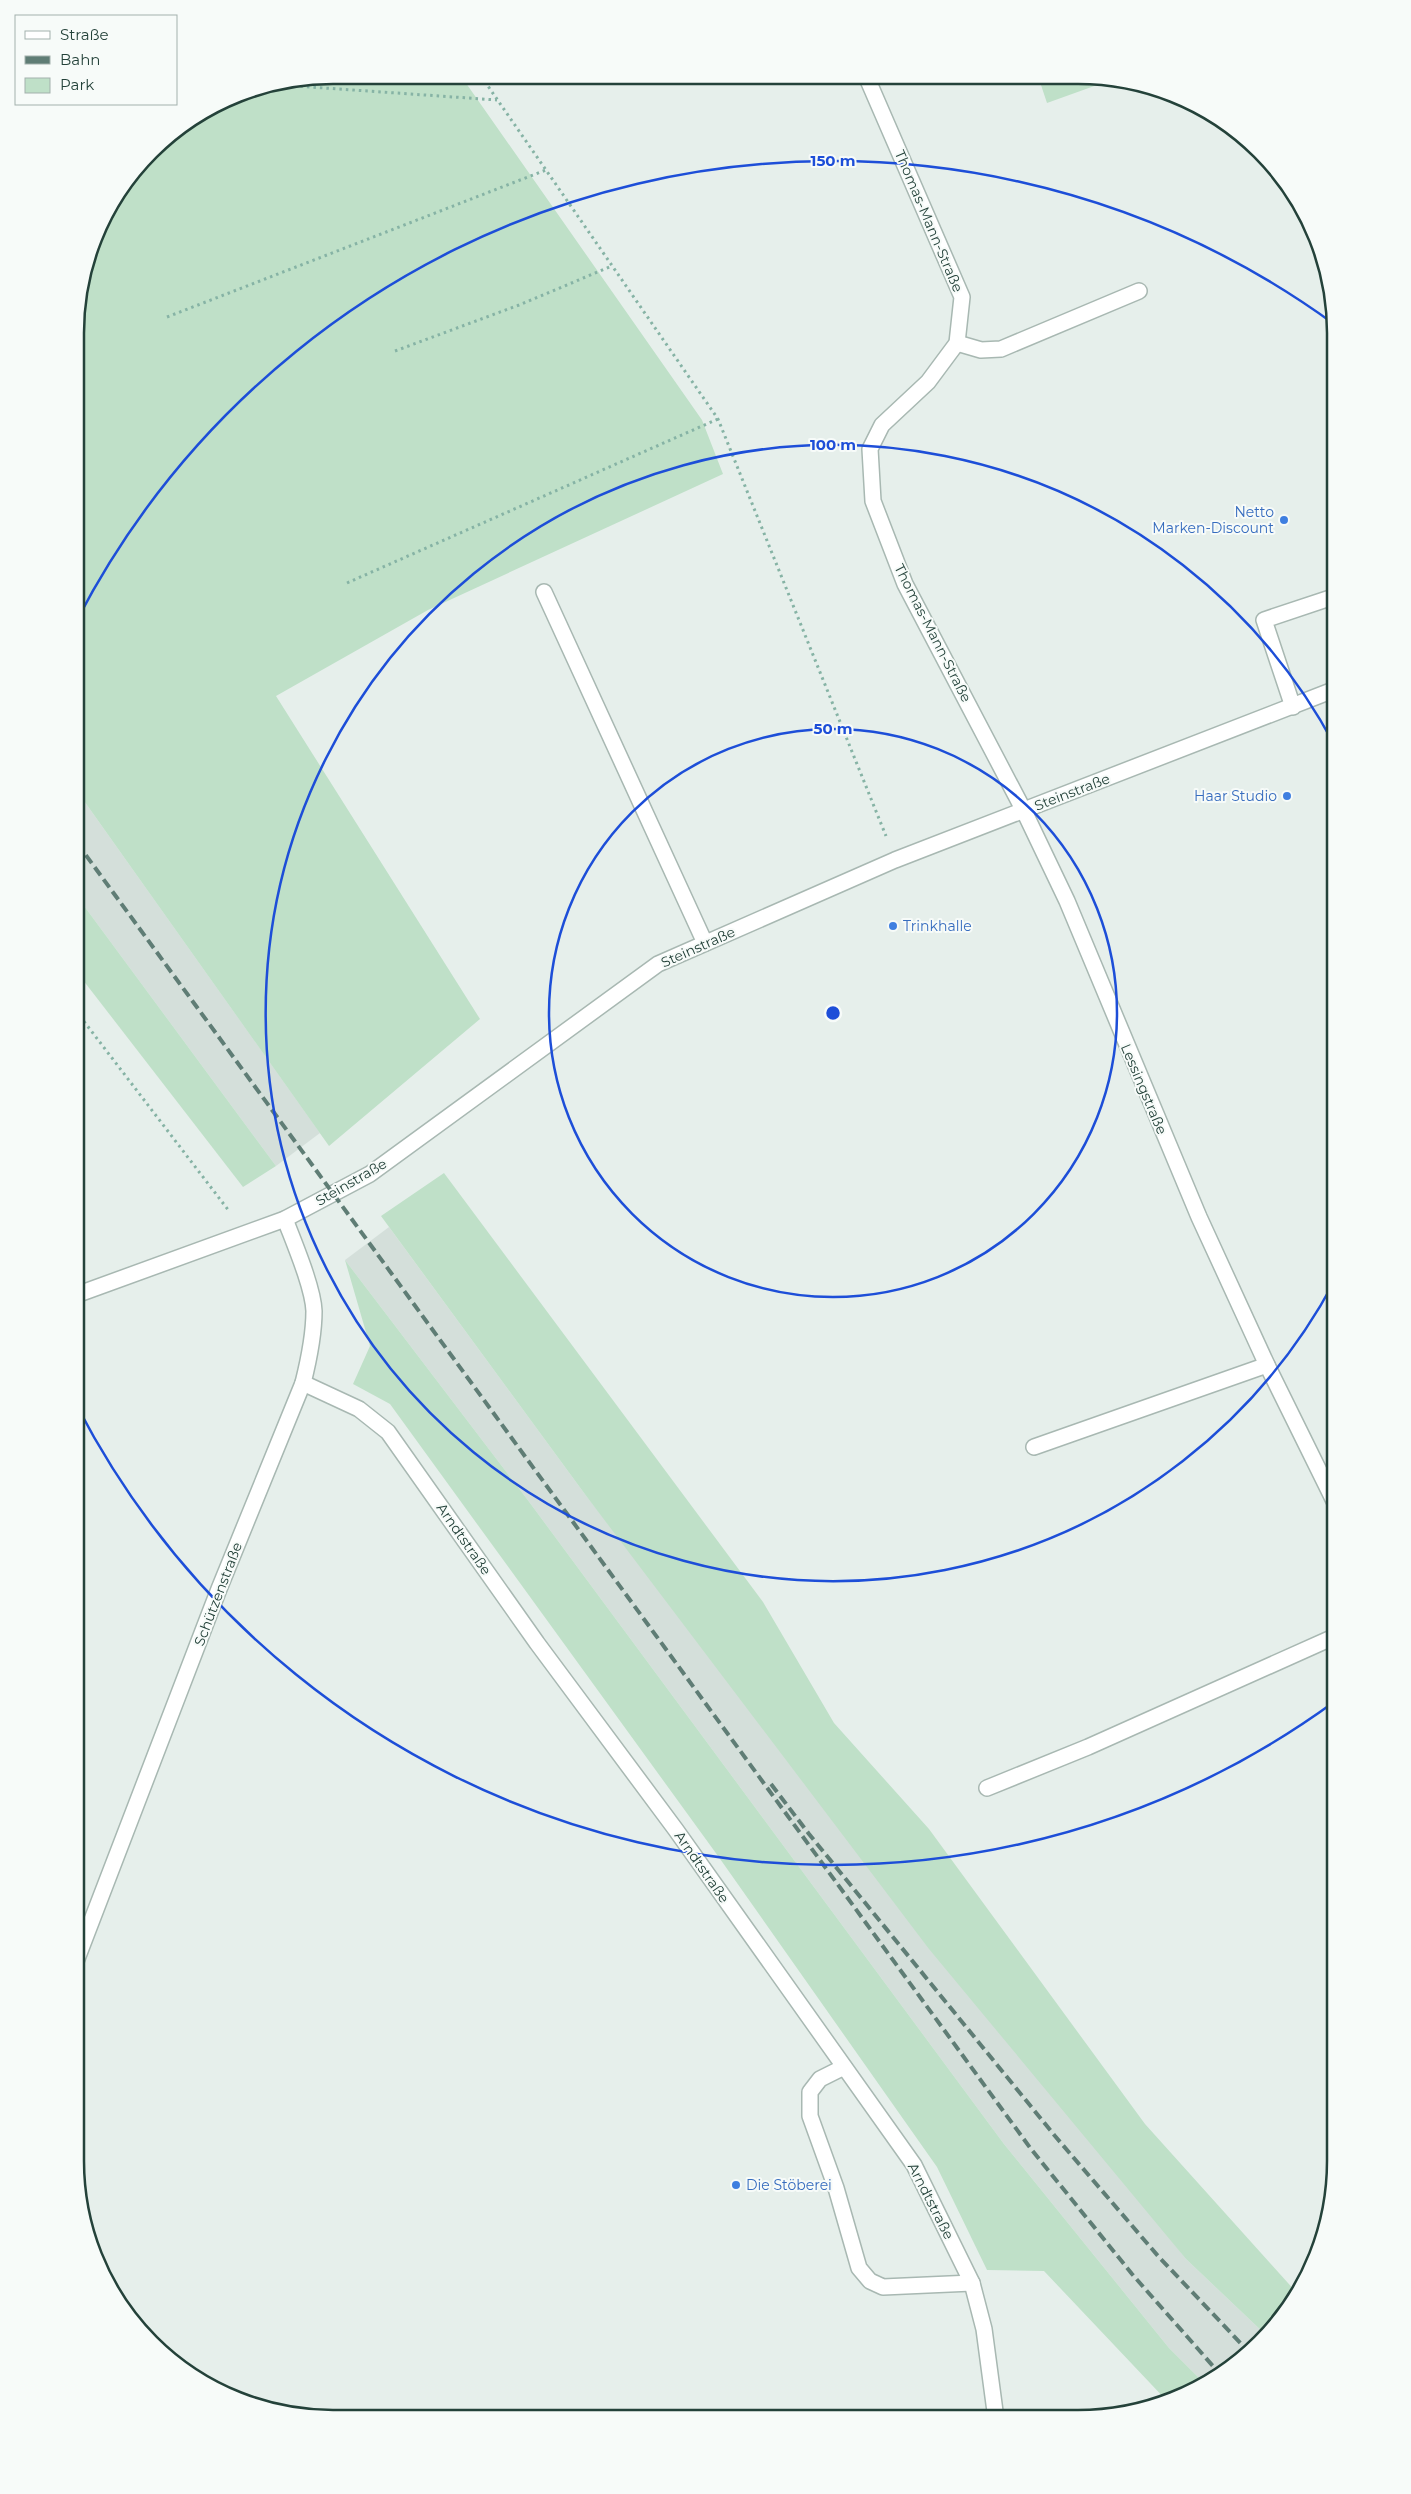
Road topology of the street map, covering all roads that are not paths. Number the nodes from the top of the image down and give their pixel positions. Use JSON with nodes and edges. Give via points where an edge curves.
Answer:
{"nodes":[{"id":1,"x":870,"y":84,"type":"edge"},
{"id":2,"x":1139,"y":291,"type":"dead end"},
{"id":3,"x":957,"y":344,"type":"junction"},
{"id":4,"x":544,"y":592,"type":"dead end"},
{"id":5,"x":1327,"y":599,"type":"edge"},
{"id":6,"x":1327,"y":693,"type":"edge"},
{"id":7,"x":1293,"y":707,"type":"junction"},
{"id":8,"x":1024,"y":811,"type":"junction"},
{"id":9,"x":705,"y":943,"type":"junction"},
{"id":10,"x":285,"y":1219,"type":"junction"},
{"id":11,"x":84,"y":1293,"type":"edge"},
{"id":12,"x":1267,"y":1365,"type":"junction"},
{"id":13,"x":303,"y":1383,"type":"junction"},
{"id":14,"x":1034,"y":1447,"type":"dead end"},
{"id":15,"x":1327,"y":1487,"type":"edge"},
{"id":16,"x":1327,"y":1640,"type":"edge"},
{"id":17,"x":987,"y":1788,"type":"dead end"},
{"id":18,"x":84,"y":1941,"type":"edge"},
{"id":19,"x":844,"y":2067,"type":"junction"},
{"id":20,"x":972,"y":2283,"type":"junction"},
{"id":21,"x":995,"y":2410,"type":"edge"}],
"edges":[{"from":1,"to":3,"type":"street","name":"Thomas-Mann-Straße","via":[[962,297]]},
{"from":2,"to":3,"type":"street","via":[[1001,349],[981,350]]},
{"from":3,"to":8,"type":"street","name":"Thomas-Mann-Straße","via":[[928,382],[882,426],[870,448],[873,501],[905,584]]},
{"from":4,"to":9,"type":"street"},
{"from":5,"to":7,"type":"street","via":[[1264,620]]},
{"from":6,"to":7,"type":"street","name":"Steinstraße"},
{"from":7,"to":8,"type":"street","name":"Steinstraße"},
{"from":8,"to":9,"type":"street","name":"Steinstraße","via":[[895,860]]},
{"from":8,"to":12,"type":"street","name":"Lessingstraße","via":[[1067,901],[1199,1218]]},
{"from":9,"to":10,"type":"street","name":"Steinstraße","via":[[658,964],[370,1174]]},
{"from":10,"to":11,"type":"street","name":"Steinstraße"},
{"from":10,"to":13,"type":"street","name":"Schützenstraße","via":[[300,1257],[314,1309],[312,1349]]},
{"from":12,"to":14,"type":"street"},
{"from":12,"to":15,"type":"street","name":"Lessingstraße"},
{"from":13,"to":18,"type":"street","name":"Schützenstraße","via":[[219,1589]]},
{"from":13,"to":19,"type":"street","name":"Arndtstraße","via":[[359,1409],[388,1432]]},
{"from":16,"to":17,"type":"street","via":[[1088,1747]]},
{"from":19,"to":20,"type":"street","name":"Arndtstraße","via":[[914,2165]]},
{"from":19,"to":20,"type":"street","via":[[820,2079],[810,2092],[810,2116],[836,2188],[858,2268],[870,2281],[883,2287]]},
{"from":20,"to":21,"type":"street","name":"Arndtstraße","via":[[984,2329]]}]}
